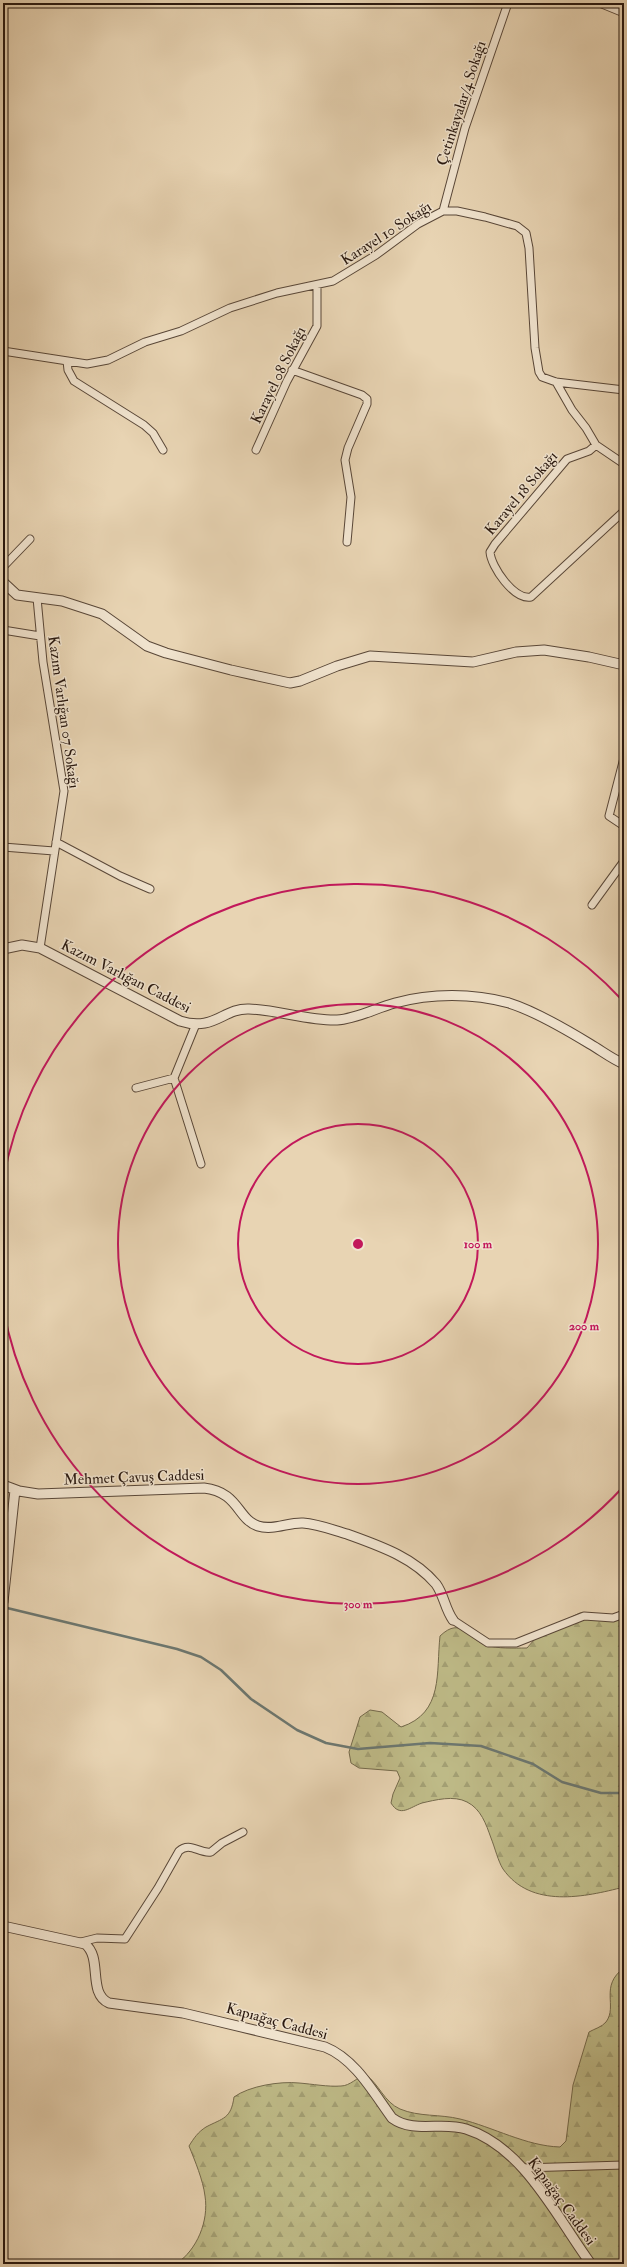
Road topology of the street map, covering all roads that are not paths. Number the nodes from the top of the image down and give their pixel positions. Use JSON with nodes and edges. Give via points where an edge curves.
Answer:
{"nodes":[{"id":1,"x":508,"y":3,"type":"edge"},
{"id":2,"x":602,"y":3,"type":"edge"},
{"id":3,"x":624,"y":12,"type":"edge"},
{"id":4,"x":443,"y":212,"type":"junction"},
{"id":5,"x":317,"y":286,"type":"junction"},
{"id":6,"x":3,"y":351,"type":"edge"},
{"id":7,"x":67,"y":361,"type":"junction"},
{"id":8,"x":292,"y":370,"type":"junction"},
{"id":9,"x":556,"y":382,"type":"junction"},
{"id":10,"x":624,"y":390,"type":"edge"},
{"id":11,"x":596,"y":445,"type":"junction"},
{"id":12,"x":163,"y":450,"type":"dead end"},
{"id":13,"x":256,"y":450,"type":"dead end"},
{"id":14,"x":624,"y":464,"type":"edge"},
{"id":15,"x":624,"y":511,"type":"edge"},
{"id":16,"x":30,"y":539,"type":"dead end"},
{"id":17,"x":347,"y":542,"type":"dead end"},
{"id":18,"x":3,"y":567,"type":"edge"},
{"id":19,"x":3,"y":582,"type":"edge"},
{"id":20,"x":37,"y":598,"type":"junction"},
{"id":21,"x":3,"y":630,"type":"edge"},
{"id":22,"x":40,"y":636,"type":"junction"},
{"id":23,"x":624,"y":665,"type":"edge"},
{"id":24,"x":624,"y":758,"type":"edge"},
{"id":25,"x":624,"y":826,"type":"edge"},
{"id":26,"x":56,"y":842,"type":"junction"},
{"id":27,"x":3,"y":847,"type":"edge"},
{"id":28,"x":54,"y":851,"type":"junction"},
{"id":29,"x":624,"y":861,"type":"edge"},
{"id":30,"x":150,"y":889,"type":"dead end"},
{"id":31,"x":592,"y":905,"type":"dead end"},
{"id":32,"x":40,"y":948,"type":"junction"},
{"id":33,"x":3,"y":949,"type":"edge"},
{"id":34,"x":196,"y":1024,"type":"junction"},
{"id":35,"x":624,"y":1064,"type":"edge"},
{"id":36,"x":174,"y":1078,"type":"junction"},
{"id":37,"x":136,"y":1088,"type":"dead end"},
{"id":38,"x":201,"y":1164,"type":"dead end"},
{"id":39,"x":3,"y":1485,"type":"edge"},
{"id":40,"x":15,"y":1490,"type":"junction"},
{"id":41,"x":3,"y":1602,"type":"edge"},
{"id":42,"x":624,"y":1614,"type":"edge"},
{"id":43,"x":453,"y":1620,"type":"joint"},
{"id":44,"x":243,"y":1832,"type":"dead end"},
{"id":45,"x":3,"y":1926,"type":"edge"},
{"id":46,"x":81,"y":1942,"type":"junction"},
{"id":47,"x":624,"y":2165,"type":"edge"},
{"id":48,"x":522,"y":2168,"type":"junction"},
{"id":49,"x":591,"y":2264,"type":"edge"}],
"edges":[{"from":1,"to":4,"type":"street","name":"Çetinkayalar/4 Sokağı","via":[[465,128]]},
{"from":2,"to":3,"type":"street"},
{"from":4,"to":5,"type":"street","name":"Karayel 10 Sokağı","via":[[418,224],[333,282]]},
{"from":4,"to":9,"type":"street","name":"Karayel 10 Sokağı","via":[[457,211],[485,216],[517,226],[526,233],[537,364],[542,377]]},
{"from":5,"to":7,"type":"street","name":"Karayel 10 Sokağı","via":[[277,293],[230,308],[181,331],[145,342],[108,360],[87,364]]},
{"from":5,"to":8,"type":"street","name":"Karayel 08 Sokağı","via":[[317,326]]},
{"from":6,"to":7,"type":"street","name":"Karayel 10 Sokağı"},
{"from":7,"to":12,"type":"street","via":[[68,370],[74,381],[144,425],[159,441]]},
{"from":8,"to":13,"type":"street","name":"Karayel 08 Sokağı"},
{"from":8,"to":17,"type":"street","via":[[367,399],[345,460],[351,497]]},
{"from":9,"to":10,"type":"street"},
{"from":9,"to":11,"type":"street","name":"Karayel 10 Sokağı"},
{"from":11,"to":14,"type":"street","name":"Karayel 10 Sokağı"},
{"from":11,"to":15,"type":"street","name":"Karayel 18 Sokağı","via":[[589,451],[567,459],[495,544],[490,552],[491,558],[510,588],[531,597]]},
{"from":16,"to":18,"type":"street"},
{"from":19,"to":20,"type":"street","via":[[17,595]]},
{"from":20,"to":22,"type":"street","name":"Kazım Varlığan 07 Sokağı"},
{"from":20,"to":23,"type":"street","via":[[62,601],[102,614],[147,646],[166,653],[290,682],[300,681],[344,663],[370,656],[473,662],[516,652],[544,650],[589,656]]},
{"from":21,"to":22,"type":"street"},
{"from":22,"to":26,"type":"street","name":"Kazım Varlığan 07 Sokağı","via":[[64,791]]},
{"from":24,"to":25,"type":"street","via":[[609,816]]},
{"from":26,"to":28,"type":"street","name":"Kazım Varlığan 07 Sokağı"},
{"from":26,"to":30,"type":"street"},
{"from":27,"to":28,"type":"street"},
{"from":28,"to":32,"type":"street","name":"Kazım Varlığan 07 Sokağı"},
{"from":29,"to":31,"type":"street"},
{"from":32,"to":33,"type":"street","name":"Kazım Varlığan Caddesi","via":[[22,945]]},
{"from":32,"to":34,"type":"street","name":"Kazım Varlığan Caddesi","via":[[180,1021]]},
{"from":34,"to":35,"type":"street","name":"Kazım Varlığan Caddesi","via":[[213,1022],[247,1009],[335,1020],[413,999],[440,996],[468,997],[516,1006]]},
{"from":34,"to":36,"type":"street"},
{"from":36,"to":37,"type":"street"},
{"from":36,"to":38,"type":"street"},
{"from":39,"to":40,"type":"street","name":"Mehmet Çavuş Caddesi"},
{"from":40,"to":41,"type":"street"},
{"from":40,"to":43,"type":"street","name":"Mehmet Çavuş Caddesi","via":[[38,1494],[204,1488],[219,1491],[228,1496],[250,1522],[258,1526],[311,1524],[395,1552],[434,1583]]},
{"from":42,"to":43,"type":"street","via":[[613,1618],[584,1616],[516,1643],[488,1643]]},
{"from":44,"to":46,"type":"street","via":[[211,1852],[191,1847],[179,1851],[155,1894],[125,1939],[97,1938]]},
{"from":45,"to":46,"type":"street"},
{"from":46,"to":48,"type":"street","name":"Kapıağaç Caddesi","via":[[89,1947],[92,1954],[99,1992],[104,2001],[117,2005],[183,2012],[330,2049],[352,2065],[392,2118],[415,2126],[464,2128],[476,2132],[496,2143]]},
{"from":47,"to":48,"type":"street"},
{"from":48,"to":49,"type":"street","name":"Kapıağaç Caddesi"}]}
